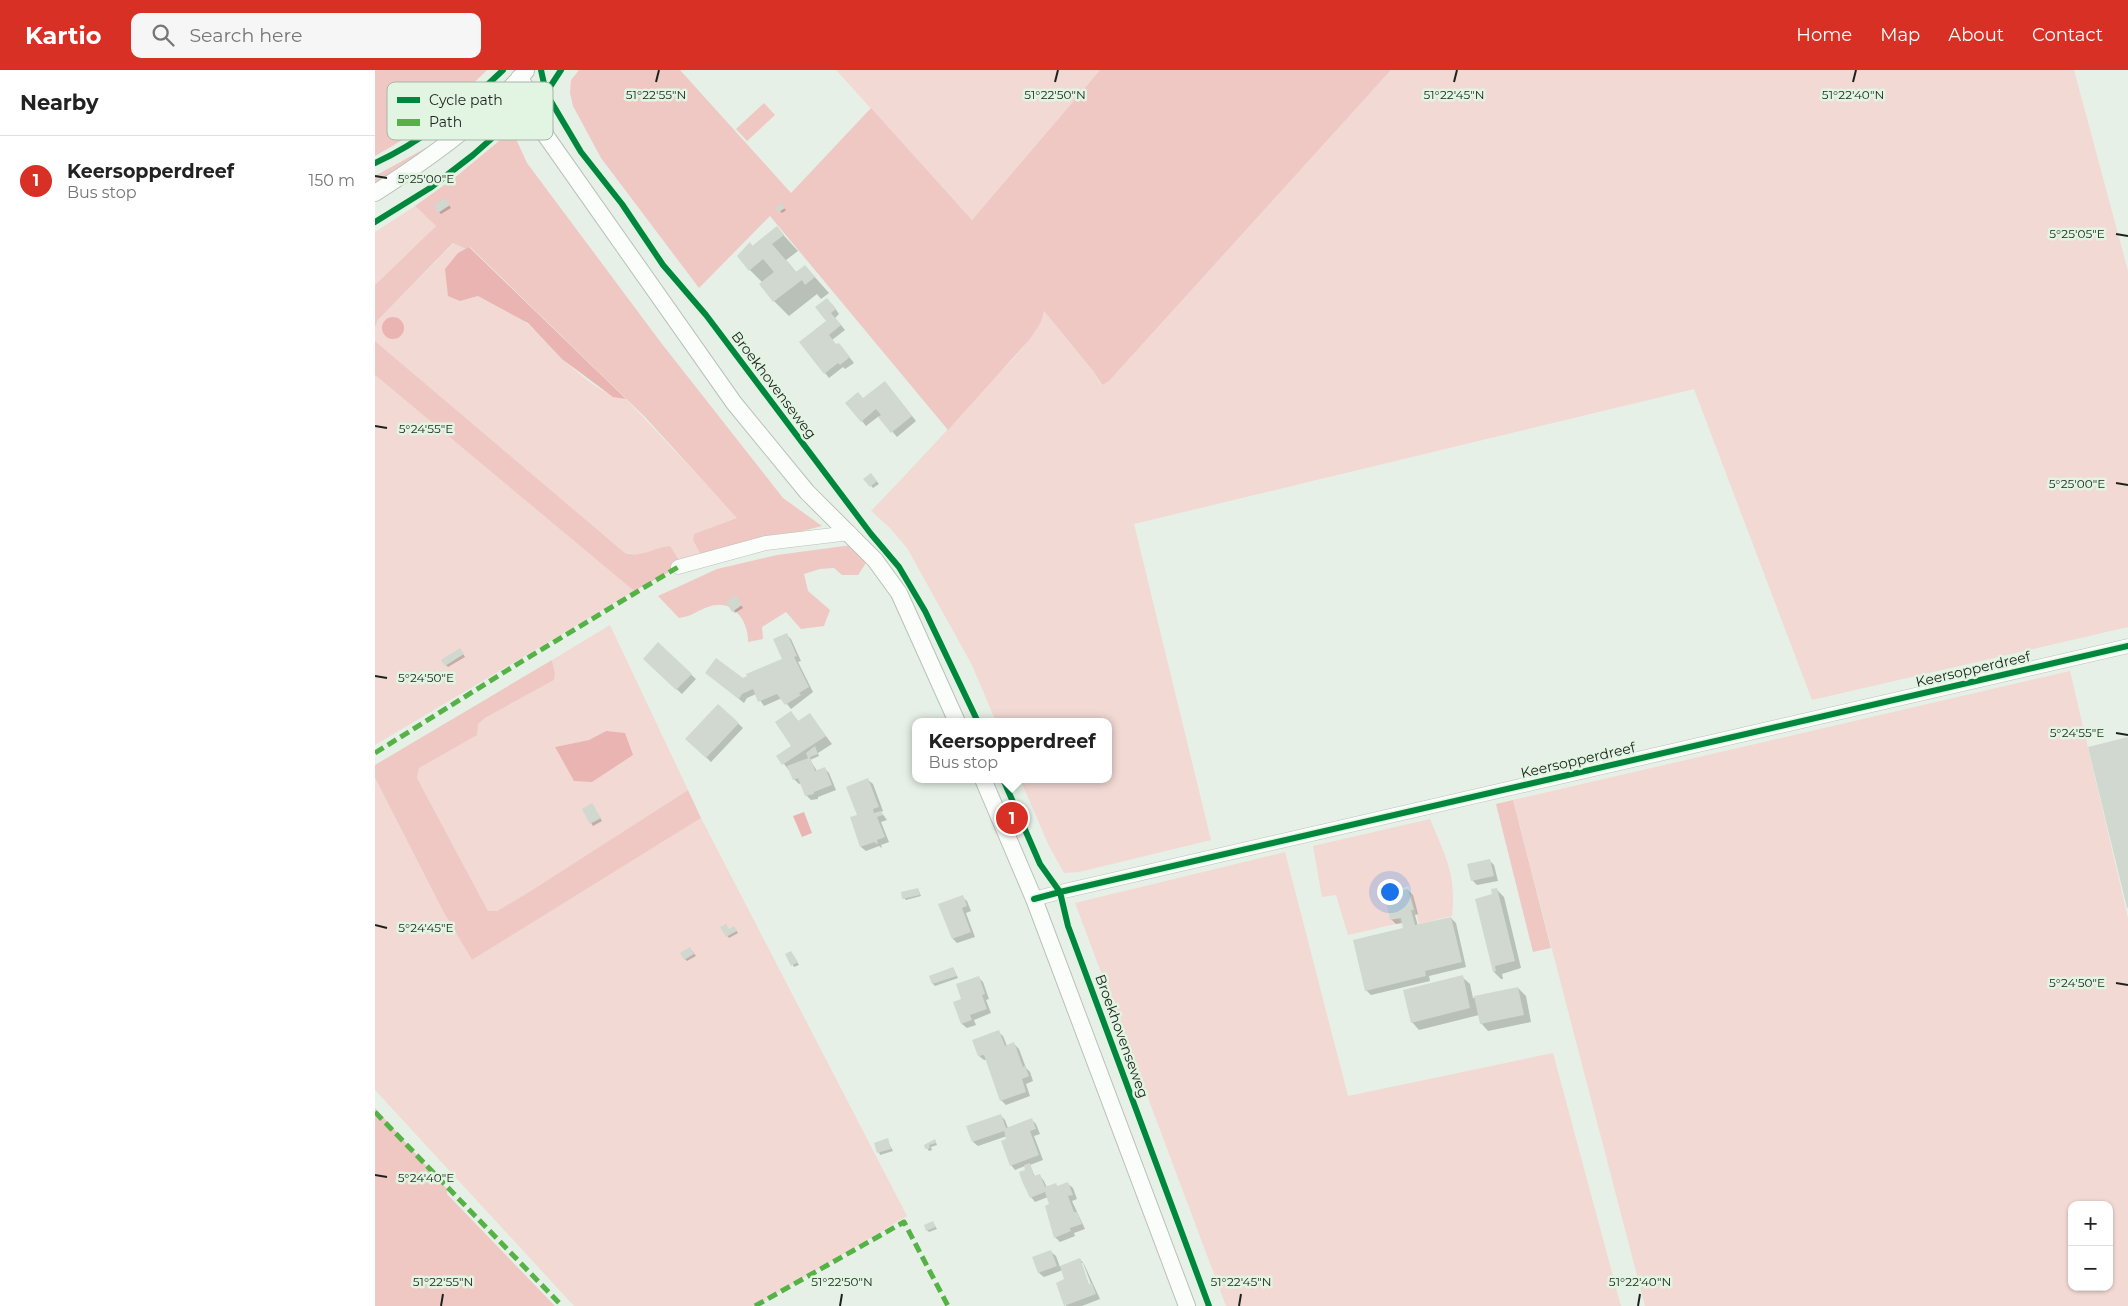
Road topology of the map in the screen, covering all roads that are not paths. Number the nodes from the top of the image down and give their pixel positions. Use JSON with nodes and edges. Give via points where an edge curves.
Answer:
{"nodes":[{"id":1,"x":452,"y":140,"type":"edge"},
{"id":2,"x":549,"y":140,"type":"edge"},
{"id":3,"x":375,"y":193,"type":"edge"},
{"id":4,"x":850,"y":533,"type":"junction"},
{"id":5,"x":679,"y":567,"type":"dead end"},
{"id":6,"x":2128,"y":646,"type":"edge"},
{"id":7,"x":955,"y":718,"type":"edge"},
{"id":8,"x":985,"y":783,"type":"edge"},
{"id":9,"x":1034,"y":900,"type":"junction"},
{"id":10,"x":1187,"y":1306,"type":"edge"}],
"edges":[{"from":1,"to":3,"type":"street"},
{"from":2,"to":4,"type":"street","via":[[734,403],[807,492]]},
{"from":4,"to":5,"type":"street","via":[[766,543]]},
{"from":4,"to":7,"type":"street","via":[[899,593]]},
{"from":6,"to":9,"type":"street","name":"Keersopperdreef"},
{"from":8,"to":9,"type":"street"},
{"from":9,"to":10,"type":"street"}]}
